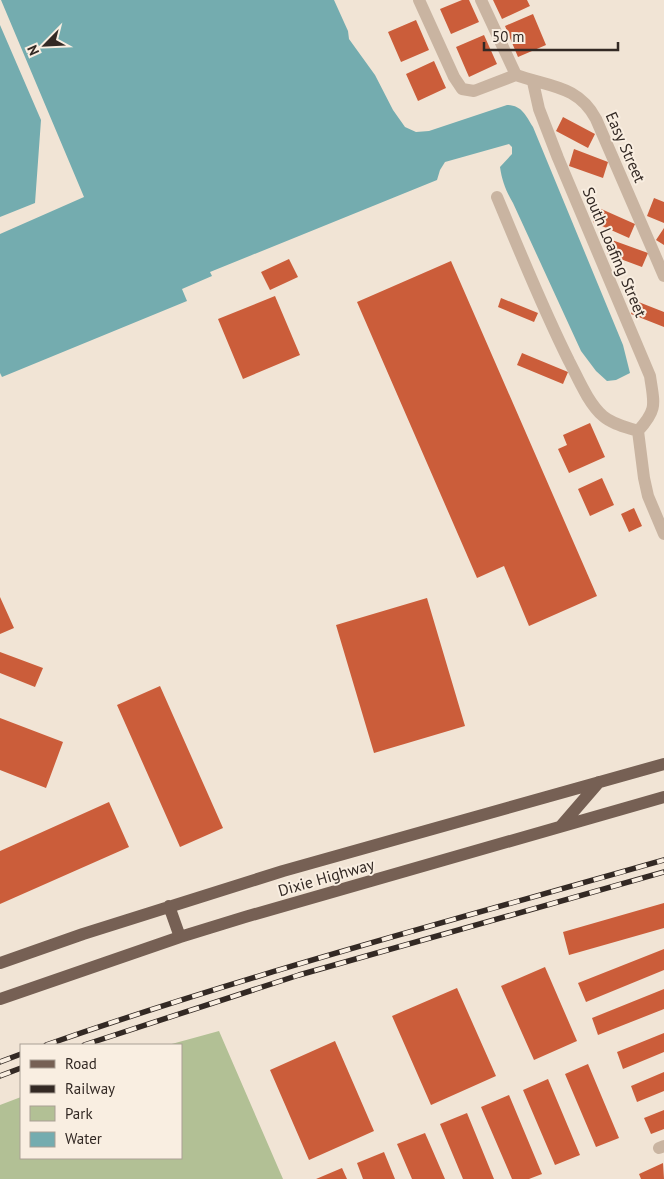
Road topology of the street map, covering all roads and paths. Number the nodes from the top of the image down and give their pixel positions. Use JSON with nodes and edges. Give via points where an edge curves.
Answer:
{"nodes":[{"id":1,"x":420,"y":0,"type":"edge"},
{"id":2,"x":481,"y":0,"type":"edge"},
{"id":3,"x":516,"y":75,"type":"junction"},
{"id":4,"x":533,"y":82,"type":"junction"},
{"id":5,"x":497,"y":197,"type":"dead end"},
{"id":6,"x":664,"y":276,"type":"edge"},
{"id":7,"x":638,"y":431,"type":"junction"},
{"id":8,"x":664,"y":534,"type":"edge"},
{"id":9,"x":664,"y":764,"type":"edge"},
{"id":10,"x":599,"y":782,"type":"junction"},
{"id":11,"x":664,"y":798,"type":"edge"},
{"id":12,"x":561,"y":826,"type":"junction"},
{"id":13,"x":169,"y":906,"type":"junction"},
{"id":14,"x":180,"y":937,"type":"junction"},
{"id":15,"x":0,"y":963,"type":"edge"},
{"id":16,"x":0,"y":999,"type":"edge"}],
"edges":[{"from":1,"to":3,"type":"street","via":[[462,89],[474,91]]},
{"from":2,"to":3,"type":"street"},
{"from":3,"to":4,"type":"street","name":"Easy Street"},
{"from":4,"to":6,"type":"street","name":"Easy Street","via":[[570,92],[590,108]]},
{"from":4,"to":7,"type":"street","name":"South Loafing Street","via":[[558,158],[650,376],[654,404],[648,420]]},
{"from":5,"to":7,"type":"street","via":[[556,334],[588,396],[603,416]]},
{"from":7,"to":8,"type":"street","via":[[648,496]]},
{"from":9,"to":10,"type":"main road","name":"Dixie Highway"},
{"from":10,"to":12,"type":"main road"},
{"from":10,"to":13,"type":"main road","name":"Dixie Highway"},
{"from":11,"to":12,"type":"main road","name":"Dixie Highway"},
{"from":12,"to":14,"type":"main road","name":"Dixie Highway"},
{"from":13,"to":14,"type":"main road"},
{"from":13,"to":15,"type":"main road","name":"Dixie Highway"},
{"from":14,"to":16,"type":"main road","name":"Dixie Highway"}]}
